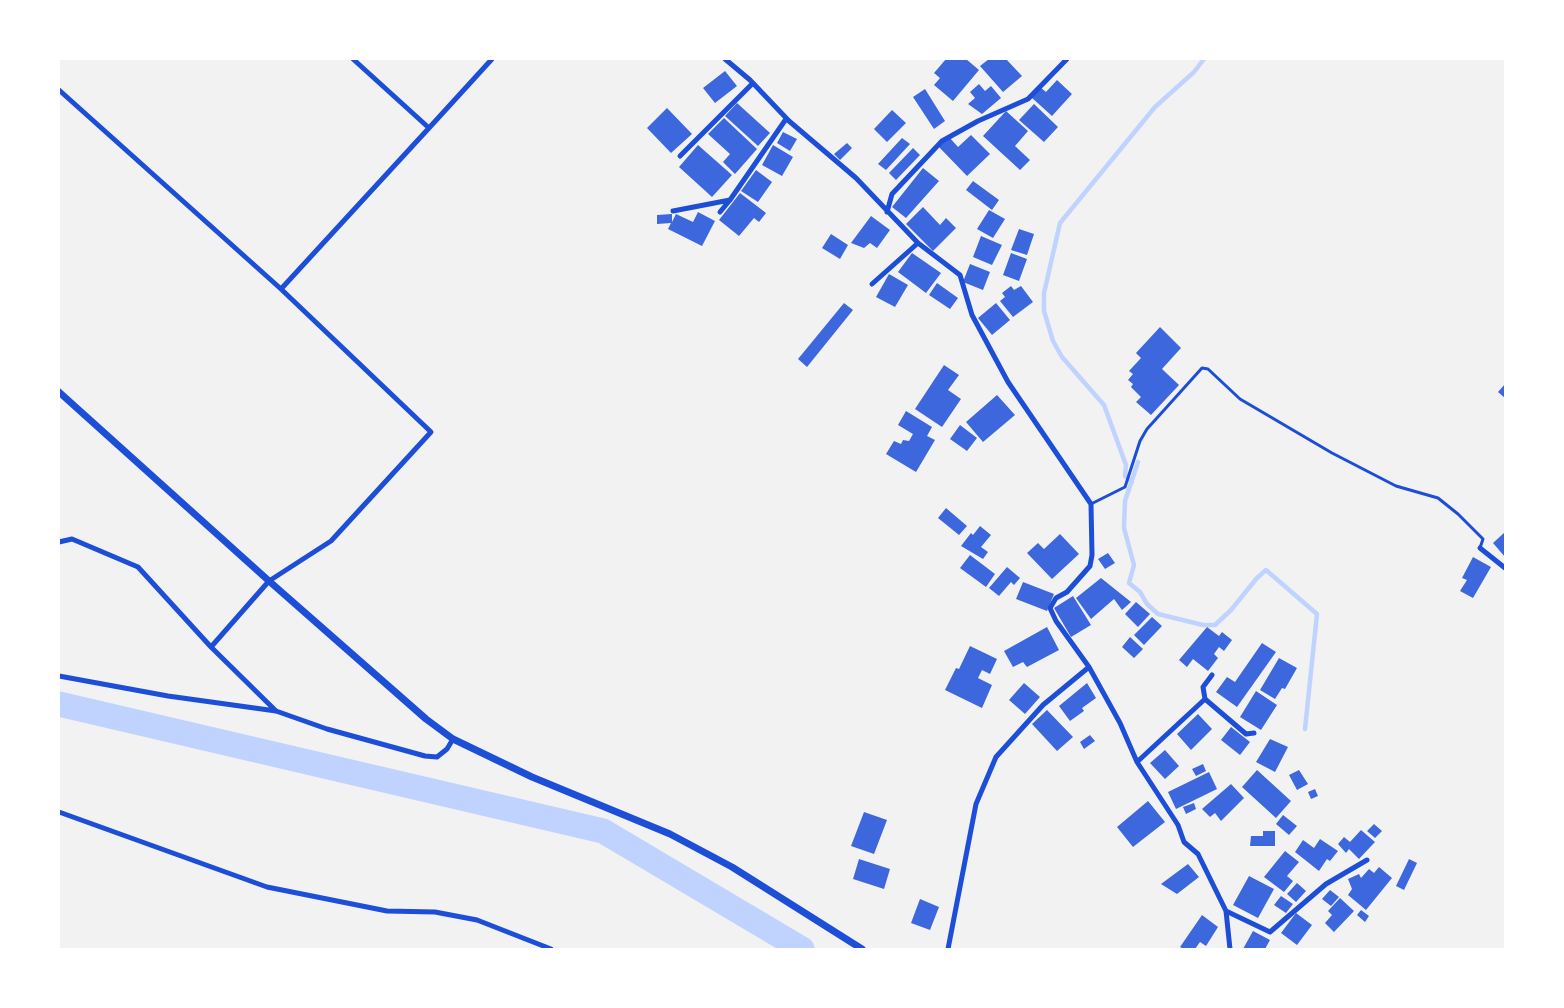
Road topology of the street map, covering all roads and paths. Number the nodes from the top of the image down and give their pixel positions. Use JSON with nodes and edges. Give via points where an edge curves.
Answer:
{"nodes":[{"id":1,"x":353,"y":59,"type":"edge"},
{"id":2,"x":492,"y":59,"type":"edge"},
{"id":3,"x":725,"y":59,"type":"edge"},
{"id":4,"x":1067,"y":59,"type":"edge"},
{"id":5,"x":752,"y":83,"type":"junction"},
{"id":6,"x":59,"y":90,"type":"edge"},
{"id":7,"x":786,"y":119,"type":"junction"},
{"id":8,"x":429,"y":128,"type":"junction"},
{"id":9,"x":680,"y":156,"type":"dead end"},
{"id":10,"x":730,"y":200,"type":"junction"},
{"id":11,"x":673,"y":211,"type":"dead end"},
{"id":12,"x":720,"y":212,"type":"dead end"},
{"id":13,"x":887,"y":212,"type":"junction"},
{"id":14,"x":918,"y":242,"type":"junction"},
{"id":15,"x":872,"y":284,"type":"dead end"},
{"id":16,"x":282,"y":289,"type":"junction"},
{"id":17,"x":59,"y":392,"type":"edge"},
{"id":18,"x":1091,"y":504,"type":"junction"},
{"id":19,"x":59,"y":542,"type":"edge"},
{"id":20,"x":1480,"y":548,"type":"joint"},
{"id":21,"x":1505,"y":568,"type":"edge"},
{"id":22,"x":269,"y":581,"type":"junction"},
{"id":23,"x":211,"y":647,"type":"junction"},
{"id":24,"x":1089,"y":666,"type":"junction"},
{"id":25,"x":1212,"y":674,"type":"dead end"},
{"id":26,"x":59,"y":676,"type":"edge"},
{"id":27,"x":1205,"y":700,"type":"junction"},
{"id":28,"x":276,"y":711,"type":"junction"},
{"id":29,"x":1254,"y":733,"type":"dead end"},
{"id":30,"x":453,"y":739,"type":"junction"},
{"id":31,"x":1137,"y":762,"type":"junction"},
{"id":32,"x":59,"y":812,"type":"edge"},
{"id":33,"x":1367,"y":860,"type":"dead end"},
{"id":34,"x":1226,"y":911,"type":"junction"},
{"id":35,"x":551,"y":949,"type":"edge"},
{"id":36,"x":862,"y":949,"type":"edge"},
{"id":37,"x":948,"y":949,"type":"edge"},
{"id":38,"x":1230,"y":949,"type":"edge"}],
"edges":[{"from":1,"to":8,"type":"street"},
{"from":2,"to":8,"type":"street"},
{"from":3,"to":5,"type":"street"},
{"from":4,"to":13,"type":"street","via":[[1028,99],[942,141],[892,194]]},
{"from":5,"to":7,"type":"street"},
{"from":5,"to":9,"type":"street"},
{"from":6,"to":16,"type":"street"},
{"from":7,"to":10,"type":"street"},
{"from":7,"to":13,"type":"street","via":[[856,178]]},
{"from":8,"to":16,"type":"street"},
{"from":10,"to":11,"type":"street"},
{"from":10,"to":12,"type":"street"},
{"from":13,"to":14,"type":"street"},
{"from":14,"to":15,"type":"street"},
{"from":14,"to":18,"type":"street","via":[[960,275],[972,315],[1008,382]]},
{"from":16,"to":22,"type":"street","via":[[431,432],[331,541]]},
{"from":17,"to":22,"type":"street"},
{"from":18,"to":20,"type":"lane","via":[[1125,487],[1146,429],[1202,368],[1208,369],[1240,399],[1315,444],[1396,486],[1438,498],[1484,539]]},
{"from":18,"to":24,"type":"street","via":[[1090,566],[1067,592],[1056,598],[1050,608]]},
{"from":19,"to":23,"type":"street","via":[[72,539],[138,567]]},
{"from":20,"to":21,"type":"street"},
{"from":22,"to":23,"type":"street"},
{"from":22,"to":30,"type":"street"},
{"from":23,"to":28,"type":"street"},
{"from":24,"to":31,"type":"street"},
{"from":24,"to":37,"type":"street","via":[[1043,705],[996,757],[976,804]]},
{"from":25,"to":27,"type":"street","via":[[1203,687]]},
{"from":26,"to":28,"type":"street"},
{"from":27,"to":29,"type":"street","via":[[1246,734]]},
{"from":27,"to":31,"type":"street"},
{"from":28,"to":30,"type":"street","via":[[425,756],[437,756]]},
{"from":30,"to":36,"type":"street","via":[[670,834],[732,867]]},
{"from":31,"to":34,"type":"street","via":[[1178,826],[1184,842],[1198,854]]},
{"from":32,"to":35,"type":"street","via":[[266,887],[387,911],[436,912],[477,920]]},
{"from":33,"to":34,"type":"street","via":[[1326,884],[1270,932]]},
{"from":34,"to":38,"type":"street"}]}
